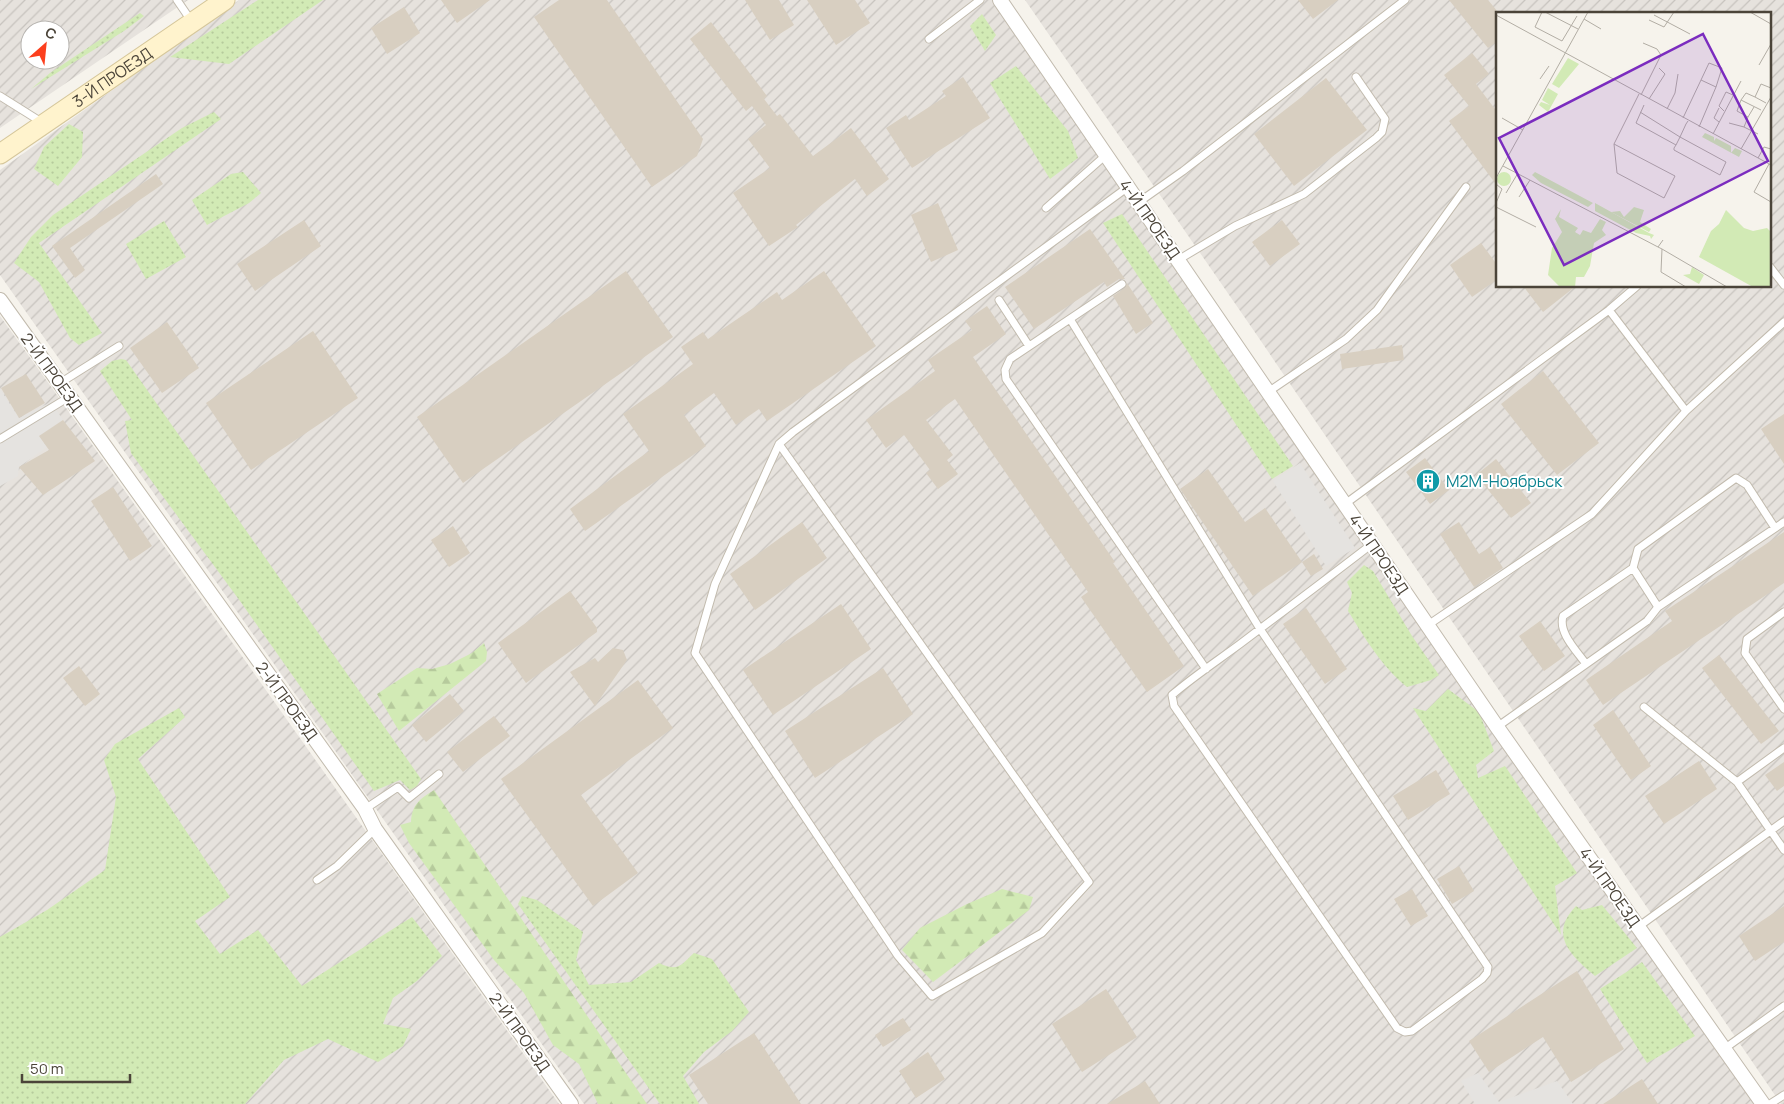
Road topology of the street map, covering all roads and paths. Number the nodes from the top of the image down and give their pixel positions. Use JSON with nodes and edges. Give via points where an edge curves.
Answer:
{"nodes":[{"id":1,"x":178,"y":0,"type":"edge"},
{"id":2,"x":225,"y":0,"type":"edge"},
{"id":3,"x":980,"y":0,"type":"edge"},
{"id":4,"x":1000,"y":0,"type":"edge"},
{"id":5,"x":1406,"y":0,"type":"edge"},
{"id":6,"x":192,"y":22,"type":"junction"},
{"id":7,"x":929,"y":39,"type":"dead end"},
{"id":8,"x":1356,"y":77,"type":"dead end"},
{"id":9,"x":0,"y":96,"type":"edge"},
{"id":10,"x":43,"y":124,"type":"junction"},
{"id":11,"x":0,"y":154,"type":"edge"},
{"id":12,"x":1106,"y":155,"type":"junction"},
{"id":13,"x":1466,"y":186,"type":"dead end"},
{"id":14,"x":1128,"y":187,"type":"junction"},
{"id":15,"x":1139,"y":202,"type":"junction"},
{"id":16,"x":1046,"y":208,"type":"dead end"},
{"id":17,"x":1178,"y":260,"type":"junction"},
{"id":18,"x":1772,"y":270,"type":"edge"},
{"id":19,"x":1122,"y":284,"type":"dead end"},
{"id":20,"x":1784,"y":285,"type":"edge"},
{"id":21,"x":1635,"y":288,"type":"edge"},
{"id":22,"x":999,"y":300,"type":"dead end"},
{"id":23,"x":2,"y":307,"type":"edge"},
{"id":24,"x":1609,"y":310,"type":"junction"},
{"id":25,"x":1070,"y":319,"type":"junction"},
{"id":26,"x":1784,"y":322,"type":"edge"},
{"id":27,"x":119,"y":346,"type":"dead end"},
{"id":28,"x":1029,"y":346,"type":"junction"},
{"id":29,"x":60,"y":383,"type":"junction"},
{"id":30,"x":1268,"y":392,"type":"junction"},
{"id":31,"x":69,"y":396,"type":"junction"},
{"id":32,"x":1686,"y":412,"type":"junction"},
{"id":33,"x":0,"y":439,"type":"edge"},
{"id":34,"x":779,"y":444,"type":"junction"},
{"id":35,"x":1345,"y":504,"type":"junction"},
{"id":36,"x":1784,"y":522,"type":"edge"},
{"id":37,"x":1775,"y":528,"type":"junction"},
{"id":38,"x":1373,"y":544,"type":"junction"},
{"id":39,"x":1633,"y":568,"type":"junction"},
{"id":40,"x":1658,"y":607,"type":"junction"},
{"id":41,"x":1784,"y":612,"type":"edge"},
{"id":42,"x":1428,"y":626,"type":"junction"},
{"id":43,"x":1260,"y":629,"type":"junction"},
{"id":44,"x":1586,"y":664,"type":"junction"},
{"id":45,"x":1206,"y":669,"type":"junction"},
{"id":46,"x":1644,"y":707,"type":"dead end"},
{"id":47,"x":1784,"y":710,"type":"edge"},
{"id":48,"x":1497,"y":727,"type":"junction"},
{"id":49,"x":1784,"y":748,"type":"edge"},
{"id":50,"x":439,"y":774,"type":"dead end"},
{"id":51,"x":1737,"y":782,"type":"junction"},
{"id":52,"x":365,"y":809,"type":"junction"},
{"id":53,"x":1784,"y":822,"type":"edge"},
{"id":54,"x":375,"y":829,"type":"junction"},
{"id":55,"x":1771,"y":831,"type":"junction"},
{"id":56,"x":1784,"y":850,"type":"edge"},
{"id":57,"x":317,"y":880,"type":"dead end"},
{"id":58,"x":1638,"y":927,"type":"junction"},
{"id":59,"x":1784,"y":1006,"type":"edge"},
{"id":60,"x":1724,"y":1049,"type":"junction"},
{"id":61,"x":1784,"y":1095,"type":"edge"},
{"id":62,"x":571,"y":1104,"type":"edge"},
{"id":63,"x":1763,"y":1104,"type":"edge"},
{"id":64,"x":1770,"y":1104,"type":"edge"}],
"edges":[{"from":1,"to":6,"type":"lane"},
{"from":2,"to":6,"type":"street","name":"3-Й ПРОЕЗД"},
{"from":3,"to":7,"type":"lane"},
{"from":4,"to":12,"type":"street","name":"4-Й ПРОЕЗД"},
{"from":5,"to":15,"type":"lane"},
{"from":6,"to":10,"type":"street","name":"3-Й ПРОЕЗД"},
{"from":8,"to":17,"type":"lane","via":[[1386,119],[1382,132],[1304,194],[1235,226]]},
{"from":9,"to":10,"type":"lane"},
{"from":10,"to":11,"type":"street","name":"3-Й ПРОЕЗД"},
{"from":12,"to":14,"type":"street","name":"4-Й ПРОЕЗД"},
{"from":12,"to":16,"type":"lane"},
{"from":13,"to":30,"type":"lane","via":[[1377,310],[1346,339]]},
{"from":14,"to":15,"type":"street","name":"4-Й ПРОЕЗД"},
{"from":14,"to":34,"type":"lane"},
{"from":15,"to":17,"type":"street","name":"4-Й ПРОЕЗД"},
{"from":17,"to":30,"type":"street","name":"4-Й ПРОЕЗД"},
{"from":18,"to":20,"type":"lane"},
{"from":19,"to":25,"type":"lane"},
{"from":21,"to":24,"type":"lane"},
{"from":22,"to":28,"type":"lane"},
{"from":23,"to":29,"type":"street","name":"2-Й ПРОЕЗД"},
{"from":24,"to":32,"type":"lane"},
{"from":24,"to":35,"type":"lane"},
{"from":25,"to":28,"type":"lane"},
{"from":25,"to":43,"type":"lane"},
{"from":26,"to":32,"type":"lane"},
{"from":27,"to":29,"type":"lane"},
{"from":28,"to":45,"type":"lane","via":[[1010,359],[1005,370],[1006,379]]},
{"from":29,"to":31,"type":"street","name":"2-Й ПРОЕЗД"},
{"from":30,"to":35,"type":"street","name":"4-Й ПРОЕЗД"},
{"from":31,"to":33,"type":"lane"},
{"from":31,"to":52,"type":"street","name":"2-Й ПРОЕЗД"},
{"from":32,"to":42,"type":"lane","via":[[1592,514]]},
{"from":34,"to":34,"type":"lane","via":[[715,584],[695,653],[898,956],[932,996],[1042,933],[1089,882]]},
{"from":35,"to":38,"type":"street","name":"4-Й ПРОЕЗД"},
{"from":36,"to":37,"type":"lane"},
{"from":37,"to":39,"type":"lane","via":[[1747,485],[1736,478],[1644,544],[1638,550]]},
{"from":37,"to":40,"type":"lane"},
{"from":38,"to":42,"type":"street","name":"4-Й ПРОЕЗД"},
{"from":38,"to":43,"type":"lane"},
{"from":39,"to":40,"type":"lane"},
{"from":39,"to":44,"type":"lane","via":[[1563,616],[1563,631]]},
{"from":40,"to":44,"type":"lane","via":[[1647,621]]},
{"from":41,"to":47,"type":"lane","via":[[1747,639],[1744,646],[1745,654]]},
{"from":42,"to":48,"type":"street","name":"4-Й ПРОЕЗД"},
{"from":43,"to":45,"type":"lane"},
{"from":43,"to":45,"type":"lane","via":[[1488,967],[1482,979],[1412,1031],[1397,1028],[1174,706],[1172,695]]},
{"from":44,"to":48,"type":"lane"},
{"from":46,"to":51,"type":"lane"},
{"from":48,"to":58,"type":"street","name":"4-Й ПРОЕЗД"},
{"from":49,"to":51,"type":"lane"},
{"from":50,"to":52,"type":"lane","via":[[409,798],[398,787]]},
{"from":51,"to":55,"type":"lane"},
{"from":52,"to":54,"type":"street","name":"2-Й ПРОЕЗД"},
{"from":53,"to":55,"type":"lane"},
{"from":54,"to":57,"type":"lane","via":[[337,866]]},
{"from":54,"to":62,"type":"street","name":"2-Й ПРОЕЗД"},
{"from":55,"to":56,"type":"lane"},
{"from":55,"to":58,"type":"lane"},
{"from":58,"to":60,"type":"street","name":"4-Й ПРОЕЗД"},
{"from":59,"to":60,"type":"lane"},
{"from":60,"to":63,"type":"street","name":"4-Й ПРОЕЗД"},
{"from":61,"to":64,"type":"lane"}]}
